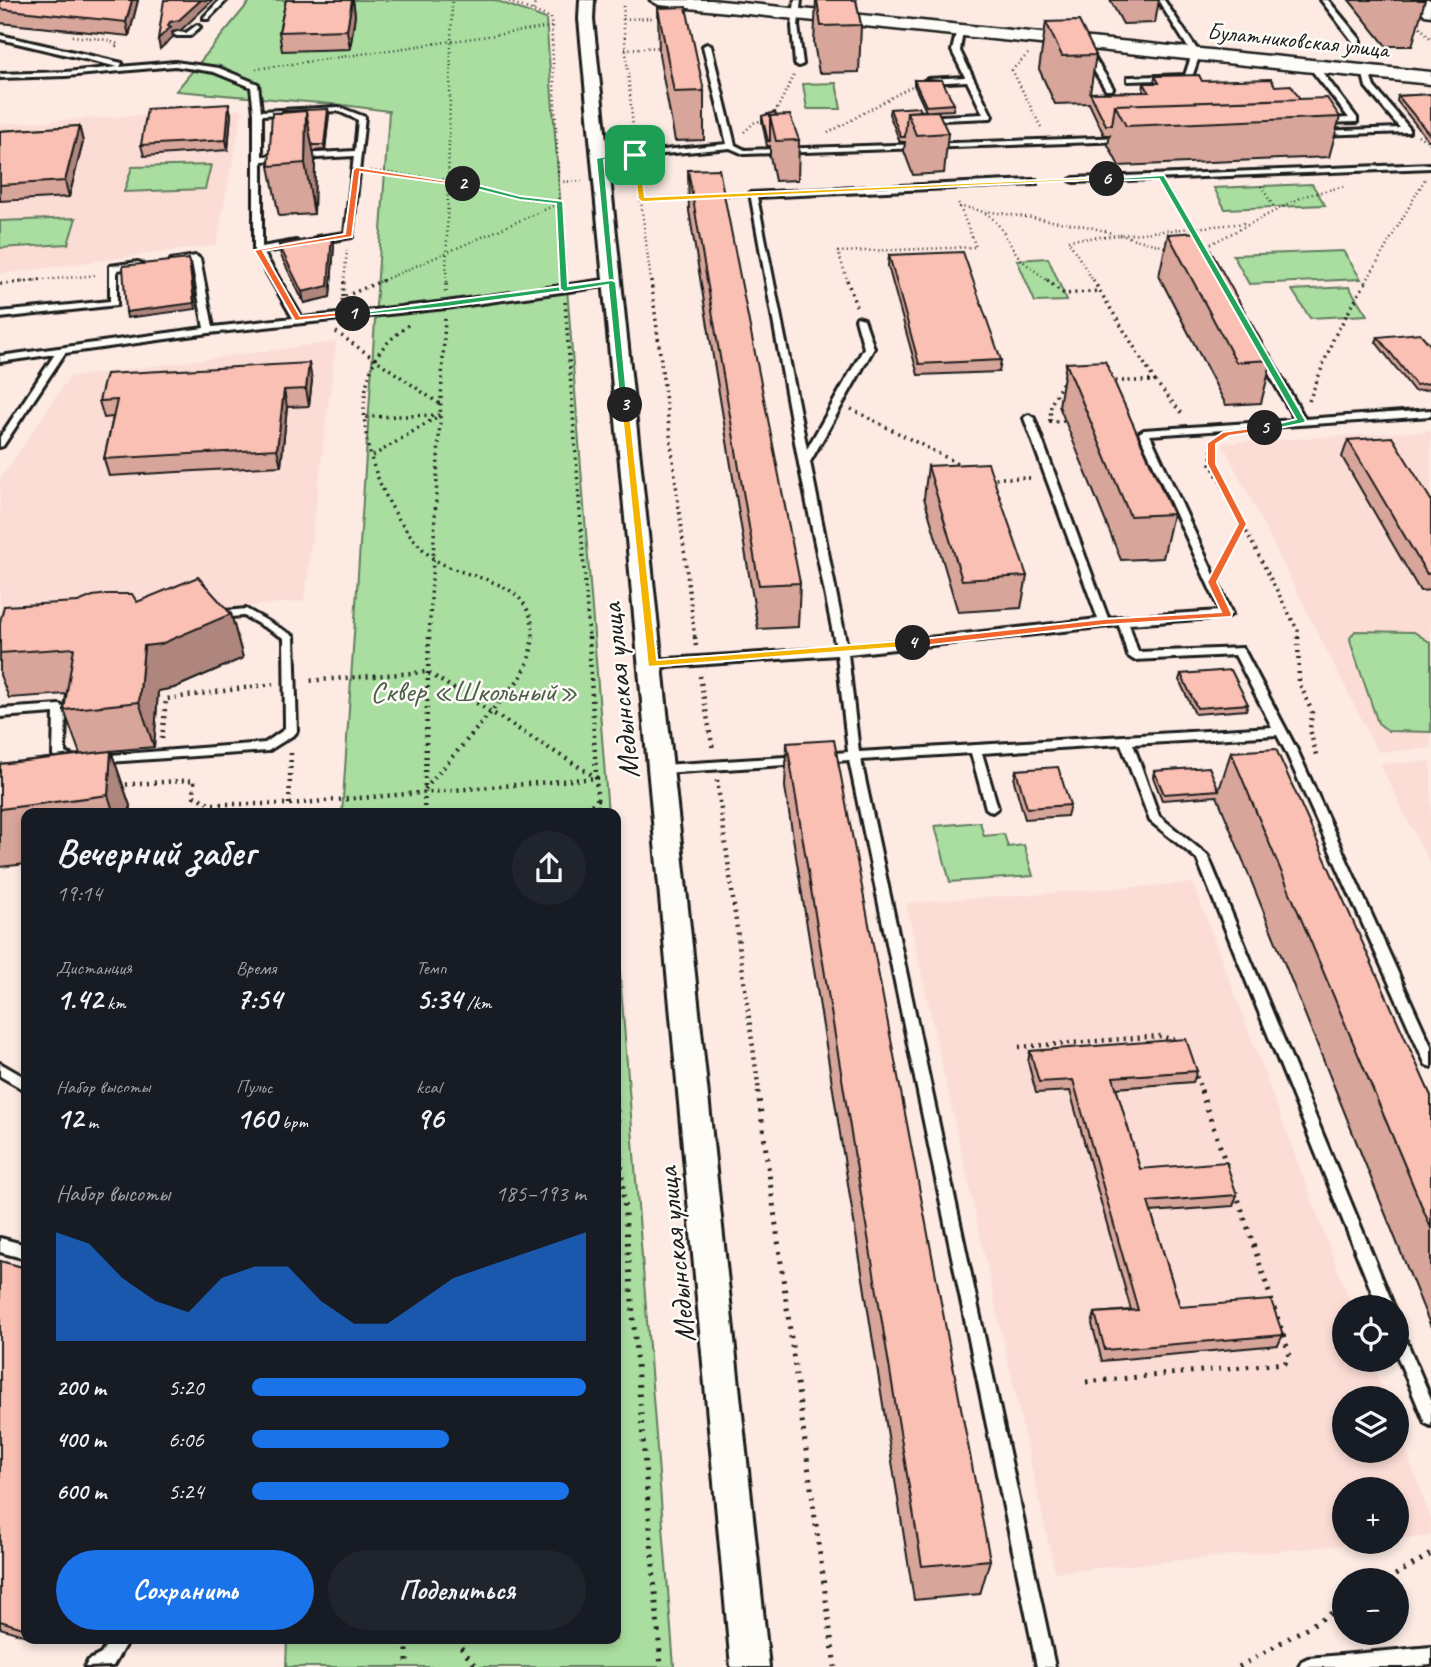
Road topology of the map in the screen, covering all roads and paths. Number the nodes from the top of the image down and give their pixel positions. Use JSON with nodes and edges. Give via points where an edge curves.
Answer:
{"nodes":[{"id":1,"x":224,"y":0,"type":"edge"},
{"id":2,"x":452,"y":0,"type":"edge"},
{"id":3,"x":505,"y":0,"type":"edge"},
{"id":4,"x":536,"y":0,"type":"edge"},
{"id":5,"x":587,"y":0,"type":"edge"},
{"id":6,"x":659,"y":0,"type":"edge"},
{"id":7,"x":1161,"y":0,"type":"edge"},
{"id":8,"x":1324,"y":0,"type":"edge"},
{"id":9,"x":1422,"y":0,"type":"edge"},
{"id":10,"x":797,"y":7,"type":"edge"},
{"id":11,"x":533,"y":10,"type":"junction"},
{"id":12,"x":1431,"y":10,"type":"edge"},
{"id":13,"x":206,"y":18,"type":"dead end"},
{"id":14,"x":623,"y":19,"type":"dead end"},
{"id":15,"x":197,"y":27,"type":"dead end"},
{"id":16,"x":551,"y":27,"type":"junction"},
{"id":17,"x":959,"y":30,"type":"junction"},
{"id":18,"x":177,"y":34,"type":"edge"},
{"id":19,"x":0,"y":37,"type":"edge"},
{"id":20,"x":1357,"y":41,"type":"dead end"},
{"id":21,"x":451,"y":42,"type":"junction"},
{"id":22,"x":1081,"y":42,"type":"junction"},
{"id":23,"x":707,"y":46,"type":"dead end"},
{"id":24,"x":666,"y":47,"type":"edge"},
{"id":25,"x":625,"y":49,"type":"junction"},
{"id":26,"x":1031,"y":51,"type":"dead end"},
{"id":27,"x":1196,"y":54,"type":"junction"},
{"id":28,"x":799,"y":64,"type":"joint"},
{"id":29,"x":1313,"y":66,"type":"junction"},
{"id":30,"x":131,"y":68,"type":"junction"},
{"id":31,"x":1364,"y":72,"type":"junction"},
{"id":32,"x":224,"y":73,"type":"junction"},
{"id":33,"x":0,"y":76,"type":"edge"},
{"id":34,"x":1431,"y":78,"type":"edge"},
{"id":35,"x":970,"y":79,"type":"junction"},
{"id":36,"x":1131,"y":79,"type":"dead end"},
{"id":37,"x":919,"y":82,"type":"joint"},
{"id":38,"x":1109,"y":88,"type":"dead end"},
{"id":39,"x":258,"y":113,"type":"junction"},
{"id":40,"x":941,"y":118,"type":"edge"},
{"id":41,"x":1313,"y":122,"type":"edge"},
{"id":42,"x":1044,"y":132,"type":"dead end"},
{"id":43,"x":1309,"y":133,"type":"edge"},
{"id":44,"x":1142,"y":139,"type":"edge"},
{"id":45,"x":794,"y":141,"type":"edge"},
{"id":46,"x":731,"y":146,"type":"junction"},
{"id":47,"x":796,"y":150,"type":"junction"},
{"id":48,"x":809,"y":150,"type":"junction"},
{"id":49,"x":358,"y":153,"type":"junction"},
{"id":50,"x":635,"y":155,"type":"junction"},
{"id":51,"x":600,"y":158,"type":"junction"},
{"id":52,"x":258,"y":159,"type":"junction"},
{"id":53,"x":1431,"y":168,"type":"edge"},
{"id":54,"x":356,"y":170,"type":"junction"},
{"id":55,"x":1341,"y":170,"type":"junction"},
{"id":56,"x":1252,"y":173,"type":"junction"},
{"id":57,"x":1161,"y":177,"type":"junction"},
{"id":58,"x":448,"y":180,"type":"junction"},
{"id":59,"x":1074,"y":180,"type":"dead end"},
{"id":60,"x":1033,"y":182,"type":"dead end"},
{"id":61,"x":951,"y":186,"type":"junction"},
{"id":62,"x":753,"y":195,"type":"junction"},
{"id":63,"x":701,"y":197,"type":"edge"},
{"id":64,"x":714,"y":197,"type":"edge"},
{"id":65,"x":642,"y":199,"type":"junction"},
{"id":66,"x":560,"y":203,"type":"junction"},
{"id":67,"x":960,"y":207,"type":"junction"},
{"id":68,"x":1275,"y":209,"type":"junction"},
{"id":69,"x":985,"y":211,"type":"junction"},
{"id":70,"x":1246,"y":223,"type":"junction"},
{"id":71,"x":1191,"y":228,"type":"junction"},
{"id":72,"x":1117,"y":234,"type":"junction"},
{"id":73,"x":349,"y":235,"type":"junction"},
{"id":74,"x":1180,"y":248,"type":"edge"},
{"id":75,"x":1191,"y":248,"type":"edge"},
{"id":76,"x":1203,"y":248,"type":"junction"},
{"id":77,"x":258,"y":250,"type":"junction"},
{"id":78,"x":447,"y":254,"type":"junction"},
{"id":79,"x":168,"y":262,"type":"edge"},
{"id":80,"x":155,"y":264,"type":"edge"},
{"id":81,"x":113,"y":273,"type":"junction"},
{"id":82,"x":612,"y":282,"type":"junction"},
{"id":83,"x":0,"y":284,"type":"edge"},
{"id":84,"x":564,"y":289,"type":"junction"},
{"id":85,"x":1100,"y":291,"type":"junction"},
{"id":86,"x":343,"y":297,"type":"junction"},
{"id":87,"x":446,"y":304,"type":"junction"},
{"id":88,"x":0,"y":315,"type":"edge"},
{"id":89,"x":340,"y":315,"type":"junction"},
{"id":90,"x":417,"y":317,"type":"dead end"},
{"id":91,"x":298,"y":319,"type":"junction"},
{"id":92,"x":860,"y":319,"type":"joint"},
{"id":93,"x":330,"y":328,"type":"dead end"},
{"id":94,"x":209,"y":330,"type":"junction"},
{"id":95,"x":1255,"y":340,"type":"edge"},
{"id":96,"x":63,"y":349,"type":"junction"},
{"id":97,"x":0,"y":359,"type":"edge"},
{"id":98,"x":375,"y":360,"type":"junction"},
{"id":99,"x":1077,"y":380,"type":"edge"},
{"id":100,"x":1103,"y":381,"type":"edge"},
{"id":101,"x":1155,"y":381,"type":"junction"},
{"id":102,"x":839,"y":401,"type":"junction"},
{"id":103,"x":441,"y":405,"type":"junction"},
{"id":104,"x":1431,"y":413,"type":"edge"},
{"id":105,"x":440,"y":415,"type":"junction"},
{"id":106,"x":366,"y":417,"type":"junction"},
{"id":107,"x":1029,"y":418,"type":"dead end"},
{"id":108,"x":1065,"y":421,"type":"dead end"},
{"id":109,"x":1301,"y":421,"type":"junction"},
{"id":110,"x":1196,"y":430,"type":"junction"},
{"id":111,"x":1217,"y":438,"type":"dead end"},
{"id":112,"x":0,"y":444,"type":"edge"},
{"id":113,"x":373,"y":456,"type":"junction"},
{"id":114,"x":804,"y":464,"type":"junction"},
{"id":115,"x":973,"y":471,"type":"edge"},
{"id":116,"x":982,"y":475,"type":"edge"},
{"id":117,"x":1051,"y":478,"type":"junction"},
{"id":118,"x":1242,"y":524,"type":"junction"},
{"id":119,"x":433,"y":559,"type":"junction"},
{"id":120,"x":1212,"y":582,"type":"junction"},
{"id":121,"x":205,"y":616,"type":"edge"},
{"id":122,"x":1123,"y":621,"type":"junction"},
{"id":123,"x":1104,"y":622,"type":"junction"},
{"id":124,"x":842,"y":651,"type":"junction"},
{"id":125,"x":697,"y":660,"type":"junction"},
{"id":126,"x":652,"y":664,"type":"junction"},
{"id":127,"x":427,"y":672,"type":"junction"},
{"id":128,"x":290,"y":682,"type":"junction"},
{"id":129,"x":0,"y":713,"type":"edge"},
{"id":130,"x":493,"y":713,"type":"junction"},
{"id":131,"x":291,"y":731,"type":"junction"},
{"id":132,"x":1280,"y":731,"type":"junction"},
{"id":133,"x":1125,"y":739,"type":"junction"},
{"id":134,"x":975,"y":748,"type":"junction"},
{"id":135,"x":162,"y":750,"type":"dead end"},
{"id":136,"x":854,"y":756,"type":"junction"},
{"id":137,"x":1316,"y":756,"type":"dead end"},
{"id":138,"x":715,"y":766,"type":"junction"},
{"id":139,"x":663,"y":769,"type":"junction"},
{"id":140,"x":597,"y":778,"type":"junction"},
{"id":141,"x":118,"y":785,"type":"dead end"},
{"id":142,"x":424,"y":790,"type":"junction"},
{"id":143,"x":598,"y":799,"type":"junction"},
{"id":144,"x":289,"y":804,"type":"junction"},
{"id":145,"x":424,"y":808,"type":"edge"},
{"id":146,"x":588,"y":808,"type":"edge"},
{"id":147,"x":598,"y":808,"type":"edge"},
{"id":148,"x":992,"y":808,"type":"dead end"},
{"id":149,"x":1019,"y":1047,"type":"dead end"},
{"id":150,"x":1187,"y":1050,"type":"edge"},
{"id":151,"x":1431,"y":1060,"type":"edge"},
{"id":152,"x":1192,"y":1063,"type":"edge"},
{"id":153,"x":0,"y":1069,"type":"edge"},
{"id":154,"x":21,"y":1082,"type":"edge"},
{"id":155,"x":621,"y":1182,"type":"edge"},
{"id":156,"x":0,"y":1245,"type":"edge"},
{"id":157,"x":21,"y":1251,"type":"edge"},
{"id":158,"x":1381,"y":1295,"type":"edge"},
{"id":159,"x":1409,"y":1365,"type":"edge"},
{"id":160,"x":1086,"y":1382,"type":"dead end"},
{"id":161,"x":1431,"y":1418,"type":"edge"},
{"id":162,"x":1431,"y":1555,"type":"edge"},
{"id":163,"x":1408,"y":1568,"type":"edge"},
{"id":164,"x":1332,"y":1613,"type":"edge"},
{"id":165,"x":117,"y":1644,"type":"edge"},
{"id":166,"x":407,"y":1644,"type":"edge"},
{"id":167,"x":458,"y":1644,"type":"edge"},
{"id":168,"x":1431,"y":1656,"type":"edge"},
{"id":169,"x":94,"y":1667,"type":"edge"},
{"id":170,"x":407,"y":1667,"type":"edge"},
{"id":171,"x":476,"y":1667,"type":"edge"},
{"id":172,"x":661,"y":1667,"type":"edge"},
{"id":173,"x":750,"y":1667,"type":"edge"},
{"id":174,"x":835,"y":1667,"type":"edge"},
{"id":175,"x":1046,"y":1667,"type":"edge"},
{"id":176,"x":1239,"y":1667,"type":"edge"},
{"id":177,"x":1308,"y":1667,"type":"edge"}],
"edges":[{"from":1,"to":13,"type":"lane"},
{"from":2,"to":21,"type":"path"},
{"from":3,"to":11,"type":"path"},
{"from":4,"to":11,"type":"path"},
{"from":5,"to":51,"type":"street","name":"Медынская улица"},
{"from":6,"to":10,"type":"street","name":"Булатниковская улица"},
{"from":7,"to":27,"type":"lane"},
{"from":8,"to":20,"type":"lane"},
{"from":9,"to":12,"type":"street"},
{"from":10,"to":17,"type":"street","name":"Булатниковская улица"},
{"from":10,"to":28,"type":"lane"},
{"from":11,"to":16,"type":"path","via":[[551,18]]},
{"from":14,"to":25,"type":"path"},
{"from":15,"to":18,"type":"lane","via":[[188,35]]},
{"from":16,"to":21,"type":"path"},
{"from":16,"to":66,"type":"path"},
{"from":17,"to":22,"type":"street","name":"Булатниковская улица"},
{"from":17,"to":35,"type":"lane","via":[[956,51]]},
{"from":19,"to":30,"type":"lane"},
{"from":21,"to":32,"type":"path"},
{"from":21,"to":58,"type":"path"},
{"from":22,"to":27,"type":"street","name":"Булатниковская улица"},
{"from":22,"to":38,"type":"lane"},
{"from":23,"to":46,"type":"lane"},
{"from":24,"to":25,"type":"path"},
{"from":25,"to":50,"type":"path"},
{"from":26,"to":42,"type":"path","via":[[1013,70]]},
{"from":27,"to":29,"type":"street","name":"Булатниковская улица"},
{"from":27,"to":36,"type":"lane","via":[[1188,76]]},
{"from":28,"to":46,"type":"path","via":[[772,120],[755,122]]},
{"from":29,"to":31,"type":"street","name":"Булатниковская улица"},
{"from":29,"to":41,"type":"lane","via":[[1354,120]]},
{"from":30,"to":32,"type":"lane","via":[[175,64]]},
{"from":30,"to":33,"type":"lane"},
{"from":31,"to":34,"type":"street","name":"Булатниковская улица"},
{"from":31,"to":43,"type":"lane","via":[[1370,87],[1406,130]]},
{"from":32,"to":39,"type":"lane","via":[[255,86]]},
{"from":35,"to":37,"type":"lane"},
{"from":35,"to":40,"type":"lane","via":[[988,116]]},
{"from":37,"to":48,"type":"path","via":[[831,130]]},
{"from":39,"to":49,"type":"lane","via":[[339,109],[362,119]]},
{"from":39,"to":52,"type":"lane"},
{"from":44,"to":48,"type":"lane"},
{"from":45,"to":47,"type":"lane"},
{"from":46,"to":47,"type":"lane","via":[[744,152]]},
{"from":46,"to":50,"type":"lane"},
{"from":47,"to":48,"type":"lane"},
{"from":49,"to":52,"type":"lane"},
{"from":49,"to":54,"type":"lane"},
{"from":50,"to":51,"type":"lane"},
{"from":50,"to":65,"type":"path"},
{"from":51,"to":82,"type":"street","name":"Медынская улица"},
{"from":52,"to":77,"type":"lane"},
{"from":53,"to":55,"type":"lane"},
{"from":53,"to":109,"type":"path","via":[[1335,337]]},
{"from":54,"to":58,"type":"path"},
{"from":54,"to":73,"type":"lane"},
{"from":55,"to":56,"type":"lane"},
{"from":55,"to":68,"type":"path","via":[[1349,186],[1304,196]]},
{"from":56,"to":57,"type":"lane"},
{"from":56,"to":68,"type":"path"},
{"from":57,"to":59,"type":"lane"},
{"from":57,"to":71,"type":"path"},
{"from":58,"to":66,"type":"path"},
{"from":58,"to":78,"type":"path"},
{"from":60,"to":61,"type":"lane"},
{"from":61,"to":62,"type":"lane"},
{"from":61,"to":67,"type":"path"},
{"from":62,"to":64,"type":"path"},
{"from":62,"to":114,"type":"lane"},
{"from":63,"to":65,"type":"path"},
{"from":65,"to":125,"type":"path"},
{"from":66,"to":78,"type":"path"},
{"from":66,"to":84,"type":"path"},
{"from":67,"to":69,"type":"path"},
{"from":67,"to":92,"type":"path","via":[[976,247],[838,252]]},
{"from":68,"to":70,"type":"path"},
{"from":69,"to":72,"type":"path"},
{"from":69,"to":85,"type":"path","via":[[998,222],[1021,259],[1064,294]]},
{"from":70,"to":71,"type":"path"},
{"from":70,"to":76,"type":"path"},
{"from":71,"to":72,"type":"path"},
{"from":71,"to":76,"type":"path"},
{"from":72,"to":74,"type":"path"},
{"from":72,"to":85,"type":"path","via":[[1068,240]]},
{"from":73,"to":77,"type":"lane"},
{"from":73,"to":86,"type":"path"},
{"from":75,"to":76,"type":"path"},
{"from":77,"to":91,"type":"lane"},
{"from":78,"to":86,"type":"path"},
{"from":78,"to":87,"type":"path"},
{"from":79,"to":94,"type":"lane","via":[[196,259]]},
{"from":80,"to":81,"type":"lane","via":[[113,268]]},
{"from":81,"to":83,"type":"path"},
{"from":81,"to":88,"type":"lane","via":[[114,303]]},
{"from":82,"to":84,"type":"lane"},
{"from":82,"to":126,"type":"street","name":"Медынская улица"},
{"from":84,"to":87,"type":"lane"},
{"from":84,"to":140,"type":"path"},
{"from":85,"to":101,"type":"path"},
{"from":86,"to":89,"type":"path"},
{"from":87,"to":89,"type":"lane"},
{"from":87,"to":103,"type":"path"},
{"from":89,"to":91,"type":"lane"},
{"from":90,"to":98,"type":"path"},
{"from":91,"to":94,"type":"lane"},
{"from":92,"to":102,"type":"lane","via":[[869,348]]},
{"from":93,"to":98,"type":"path"},
{"from":94,"to":96,"type":"lane"},
{"from":95,"to":109,"type":"lane"},
{"from":96,"to":97,"type":"lane"},
{"from":96,"to":112,"type":"lane"},
{"from":98,"to":103,"type":"path"},
{"from":98,"to":106,"type":"path","via":[[366,388]]},
{"from":99,"to":108,"type":"path","via":[[1064,380],[1051,404],[1050,422]]},
{"from":100,"to":101,"type":"path"},
{"from":101,"to":110,"type":"path"},
{"from":102,"to":114,"type":"lane"},
{"from":102,"to":115,"type":"path"},
{"from":103,"to":105,"type":"path"},
{"from":104,"to":109,"type":"lane"},
{"from":105,"to":106,"type":"path"},
{"from":105,"to":113,"type":"path"},
{"from":105,"to":119,"type":"path"},
{"from":106,"to":113,"type":"path"},
{"from":107,"to":117,"type":"lane"},
{"from":109,"to":110,"type":"lane"},
{"from":110,"to":120,"type":"lane","via":[[1144,433]]},
{"from":111,"to":118,"type":"path","via":[[1211,443],[1211,464]]},
{"from":113,"to":119,"type":"path","via":[[384,497],[400,523]]},
{"from":114,"to":124,"type":"lane"},
{"from":116,"to":117,"type":"path"},
{"from":117,"to":123,"type":"lane"},
{"from":118,"to":120,"type":"path"},
{"from":118,"to":137,"type":"path","via":[[1298,631],[1299,682],[1312,712],[1310,729]]},
{"from":119,"to":127,"type":"path"},
{"from":119,"to":130,"type":"path","via":[[506,589],[521,600],[531,617],[536,639],[531,659]]},
{"from":120,"to":122,"type":"lane","via":[[1227,614]]},
{"from":121,"to":128,"type":"lane","via":[[246,612],[289,636]]},
{"from":122,"to":123,"type":"lane"},
{"from":122,"to":132,"type":"lane","via":[[1135,656],[1239,651]]},
{"from":123,"to":124,"type":"lane"},
{"from":124,"to":125,"type":"lane"},
{"from":124,"to":136,"type":"lane"},
{"from":125,"to":126,"type":"lane"},
{"from":125,"to":138,"type":"path"},
{"from":126,"to":139,"type":"street","name":"Медынская улица"},
{"from":127,"to":128,"type":"path"},
{"from":127,"to":130,"type":"path"},
{"from":127,"to":142,"type":"path"},
{"from":128,"to":131,"type":"lane"},
{"from":128,"to":135,"type":"path","via":[[166,699]]},
{"from":129,"to":131,"type":"lane","via":[[60,709],[59,755],[75,762],[268,747]]},
{"from":130,"to":140,"type":"path"},
{"from":130,"to":142,"type":"path"},
{"from":131,"to":144,"type":"path"},
{"from":132,"to":133,"type":"lane"},
{"from":132,"to":151,"type":"lane"},
{"from":133,"to":134,"type":"lane"},
{"from":133,"to":158,"type":"lane","via":[[1154,818],[1202,856]]},
{"from":134,"to":136,"type":"lane"},
{"from":134,"to":148,"type":"lane"},
{"from":136,"to":138,"type":"lane"},
{"from":136,"to":175,"type":"lane"},
{"from":138,"to":139,"type":"lane"},
{"from":138,"to":174,"type":"path"},
{"from":139,"to":173,"type":"street","name":"Медынская улица"},
{"from":140,"to":142,"type":"path"},
{"from":140,"to":143,"type":"path"},
{"from":141,"to":144,"type":"path","via":[[194,780],[194,796],[211,804]]},
{"from":142,"to":144,"type":"path"},
{"from":142,"to":145,"type":"path"},
{"from":143,"to":146,"type":"path"},
{"from":143,"to":147,"type":"path"},
{"from":149,"to":150,"type":"path","via":[[1161,1036],[1180,1042]]},
{"from":152,"to":160,"type":"path","via":[[1290,1356],[1278,1364]]},
{"from":153,"to":154,"type":"lane"},
{"from":155,"to":172,"type":"path"},
{"from":156,"to":157,"type":"lane"},
{"from":159,"to":161,"type":"lane"},
{"from":162,"to":163,"type":"path"},
{"from":164,"to":176,"type":"path"},
{"from":165,"to":169,"type":"lane","via":[[107,1660]]},
{"from":166,"to":170,"type":"path"},
{"from":167,"to":171,"type":"path"},
{"from":168,"to":177,"type":"lane"}]}
